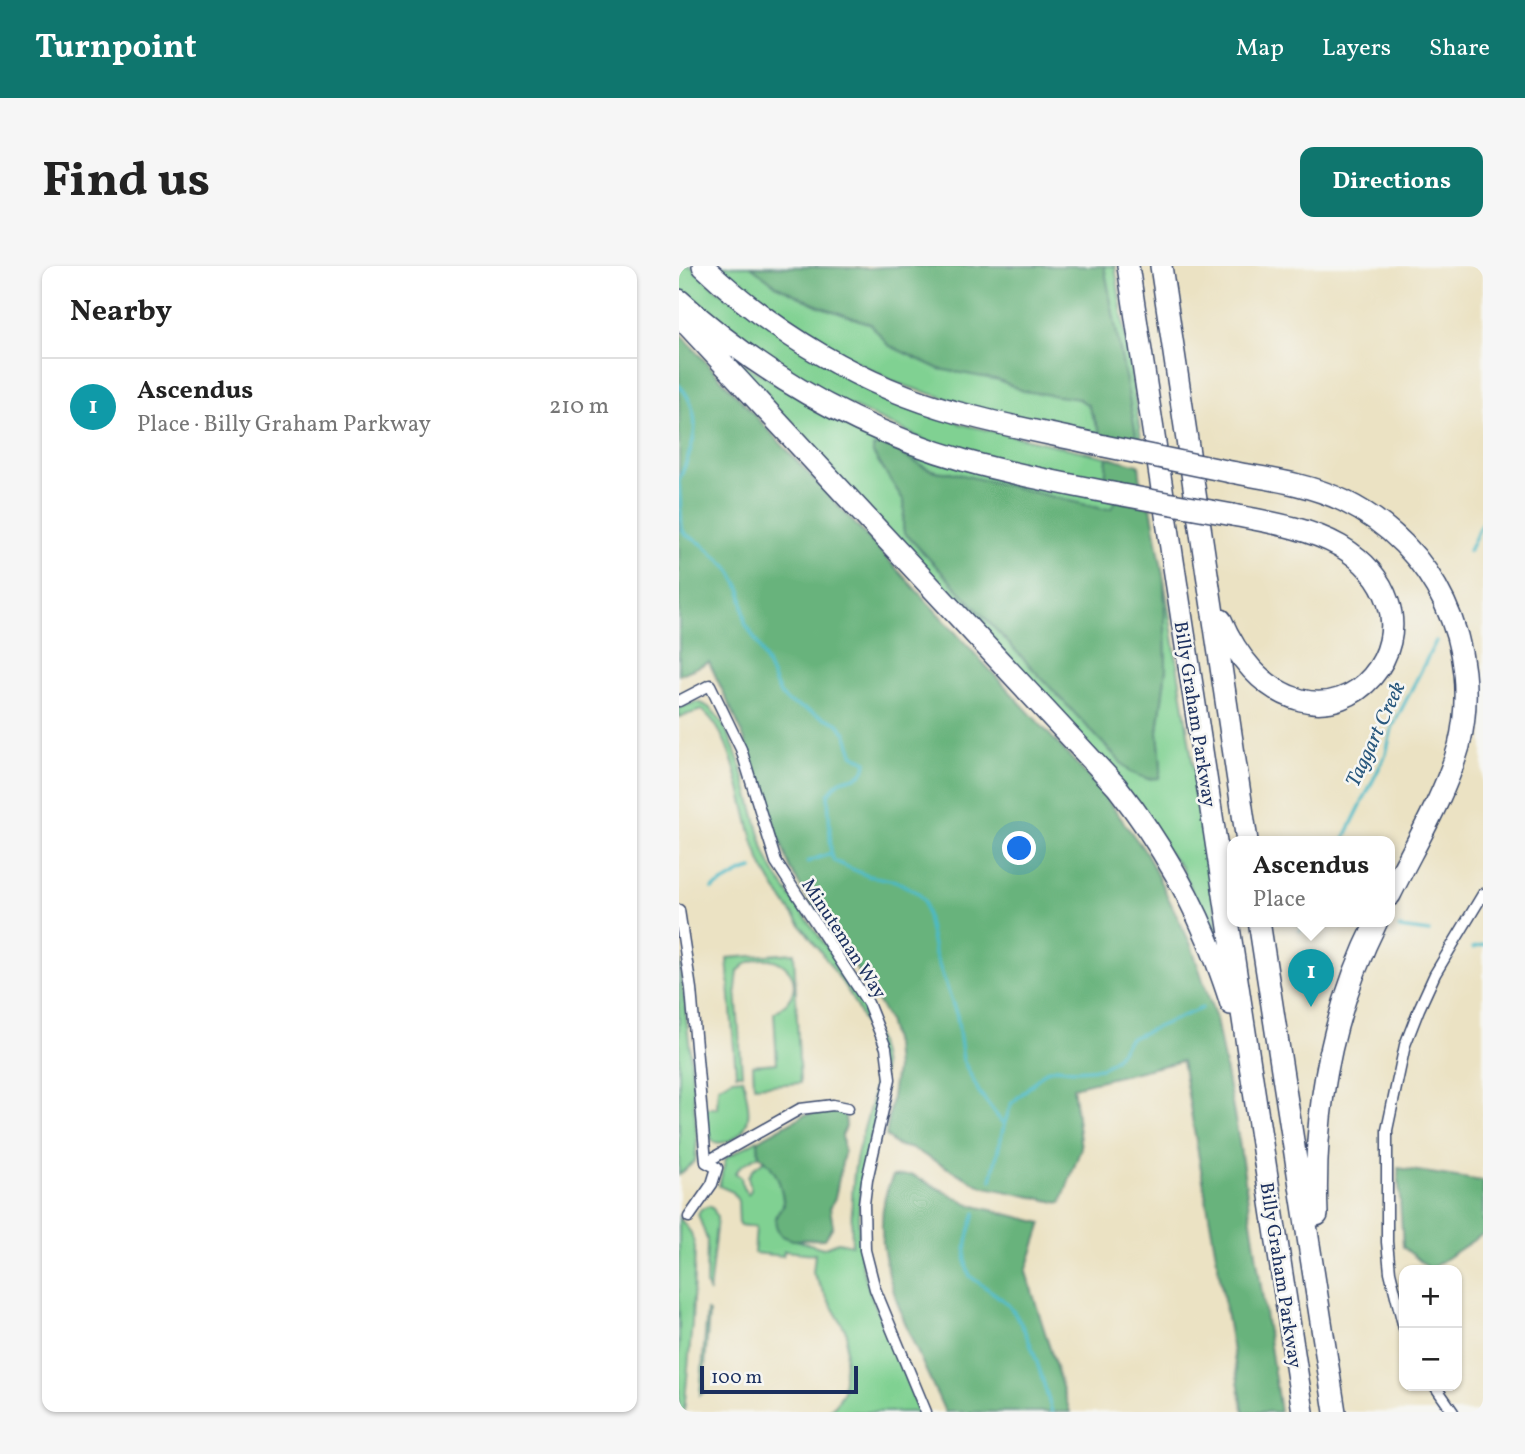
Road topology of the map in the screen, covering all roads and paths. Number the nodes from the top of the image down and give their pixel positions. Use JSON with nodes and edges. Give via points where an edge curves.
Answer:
{"nodes":[{"id":1,"x":703,"y":266,"type":"edge"},
{"id":2,"x":1128,"y":266,"type":"edge"},
{"id":3,"x":1161,"y":266,"type":"edge"},
{"id":4,"x":679,"y":300,"type":"edge"},
{"id":5,"x":679,"y":316,"type":"edge"},
{"id":6,"x":1211,"y":596,"type":"junction"},
{"id":7,"x":704,"y":674,"type":"dead end"},
{"id":8,"x":710,"y":685,"type":"junction"},
{"id":9,"x":679,"y":701,"type":"edge"},
{"id":10,"x":1246,"y":836,"type":"edge"},
{"id":11,"x":1395,"y":885,"type":"edge"},
{"id":12,"x":1483,"y":894,"type":"edge"},
{"id":13,"x":679,"y":910,"type":"edge"},
{"id":14,"x":1227,"y":918,"type":"edge"},
{"id":15,"x":1228,"y":927,"type":"edge"},
{"id":16,"x":1260,"y":927,"type":"edge"},
{"id":17,"x":1374,"y":927,"type":"edge"},
{"id":18,"x":848,"y":1108,"type":"dead end"},
{"id":19,"x":1259,"y":1129,"type":"junction"},
{"id":20,"x":706,"y":1162,"type":"junction"},
{"id":21,"x":689,"y":1217,"type":"dead end"},
{"id":22,"x":1399,"y":1308,"type":"edge"},
{"id":23,"x":1321,"y":1319,"type":"junction"},
{"id":24,"x":1438,"y":1391,"type":"edge"},
{"id":25,"x":926,"y":1412,"type":"edge"},
{"id":26,"x":1303,"y":1412,"type":"edge"},
{"id":27,"x":1335,"y":1412,"type":"edge"},
{"id":28,"x":1453,"y":1412,"type":"edge"}],
"edges":[{"from":1,"to":11,"type":"highway","bridge":true,"via":[[793,337],[897,392],[958,413],[1322,492],[1368,514],[1406,544],[1423,563],[1454,617],[1466,665],[1467,692],[1463,732],[1451,773]]},
{"from":2,"to":14,"type":"highway","name":"Billy Graham Parkway"},
{"from":3,"to":6,"type":"highway","name":"Billy Graham Parkway"},
{"from":4,"to":6,"type":"highway","bridge":true,"via":[[746,356],[806,394],[892,436],[965,460],[1233,514],[1332,542],[1354,555],[1385,593],[1390,644],[1377,671],[1355,692],[1327,701],[1300,700],[1256,674],[1230,642]]},
{"from":5,"to":19,"type":"highway","via":[[1086,752],[1151,831],[1181,880],[1230,999]]},
{"from":6,"to":10,"type":"highway","name":"Billy Graham Parkway"},
{"from":7,"to":8,"type":"street","name":"Minuteman Way"},
{"from":8,"to":9,"type":"street"},
{"from":8,"to":25,"type":"street","name":"Minuteman Way","via":[[741,749],[776,862],[868,1003],[884,1041],[890,1079],[867,1180],[865,1250],[875,1289]]},
{"from":12,"to":22,"type":"street","via":[[1419,1009],[1405,1045],[1387,1130],[1387,1228],[1390,1272]]},
{"from":13,"to":20,"type":"street","via":[[691,989]]},
{"from":15,"to":19,"type":"highway","name":"Billy Graham Parkway"},
{"from":16,"to":23,"type":"highway","name":"Billy Graham Parkway"},
{"from":17,"to":23,"type":"highway","via":[[1343,1006],[1318,1125],[1315,1177]]},
{"from":18,"to":20,"type":"street","via":[[800,1109]]},
{"from":19,"to":26,"type":"highway","name":"Billy Graham Parkway"},
{"from":20,"to":21,"type":"street","via":[[717,1168],[715,1177]]},
{"from":23,"to":27,"type":"highway","name":"Billy Graham Parkway"},
{"from":24,"to":28,"type":"street"}]}
